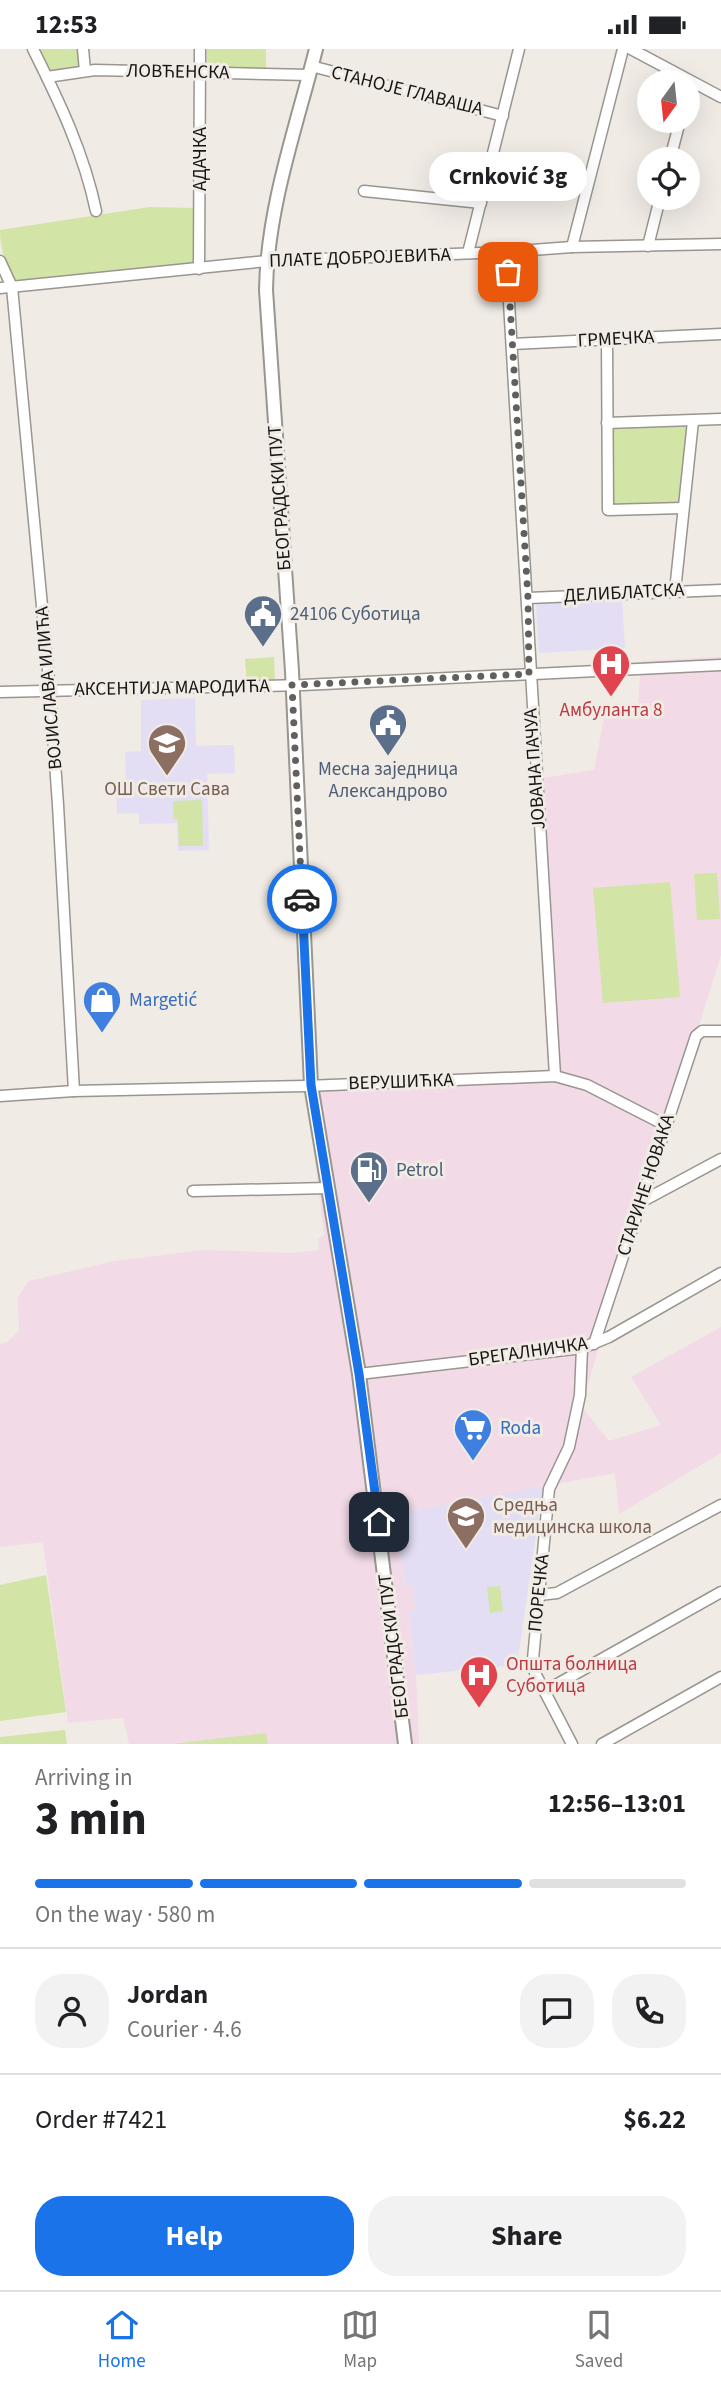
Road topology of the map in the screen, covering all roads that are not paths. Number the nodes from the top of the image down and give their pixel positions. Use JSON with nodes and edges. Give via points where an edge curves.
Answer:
{"nodes":[{"id":1,"x":33,"y":49,"type":"edge"},
{"id":2,"x":83,"y":49,"type":"edge"},
{"id":3,"x":201,"y":49,"type":"edge"},
{"id":4,"x":316,"y":49,"type":"edge"},
{"id":5,"x":519,"y":49,"type":"edge"},
{"id":6,"x":622,"y":49,"type":"edge"},
{"id":7,"x":631,"y":49,"type":"edge"},
{"id":8,"x":310,"y":70,"type":"junction"},
{"id":9,"x":666,"y":70,"type":"edge"},
{"id":10,"x":85,"y":71,"type":"junction"},
{"id":11,"x":201,"y":72,"type":"junction"},
{"id":12,"x":47,"y":77,"type":"junction"},
{"id":13,"x":700,"y":88,"type":"edge"},
{"id":14,"x":721,"y":97,"type":"edge"},
{"id":15,"x":503,"y":116,"type":"junction"},
{"id":16,"x":364,"y":191,"type":"dead end"},
{"id":17,"x":481,"y":203,"type":"junction"},
{"id":18,"x":657,"y":210,"type":"edge"},
{"id":19,"x":96,"y":211,"type":"dead end"},
{"id":20,"x":721,"y":244,"type":"edge"},
{"id":21,"x":648,"y":246,"type":"junction"},
{"id":22,"x":572,"y":247,"type":"junction"},
{"id":23,"x":506,"y":252,"type":"junction"},
{"id":24,"x":468,"y":253,"type":"junction"},
{"id":25,"x":0,"y":261,"type":"edge"},
{"id":26,"x":267,"y":261,"type":"junction"},
{"id":27,"x":199,"y":269,"type":"junction"},
{"id":28,"x":12,"y":287,"type":"junction"},
{"id":29,"x":0,"y":288,"type":"edge"},
{"id":30,"x":721,"y":334,"type":"edge"},
{"id":31,"x":607,"y":338,"type":"junction"},
{"id":32,"x":512,"y":344,"type":"junction"},
{"id":33,"x":721,"y":419,"type":"edge"},
{"id":34,"x":693,"y":421,"type":"junction"},
{"id":35,"x":607,"y":423,"type":"junction"},
{"id":36,"x":683,"y":508,"type":"junction"},
{"id":37,"x":675,"y":590,"type":"junction"},
{"id":38,"x":721,"y":590,"type":"edge"},
{"id":39,"x":528,"y":598,"type":"junction"},
{"id":40,"x":721,"y":665,"type":"edge"},
{"id":41,"x":529,"y":674,"type":"junction"},
{"id":42,"x":292,"y":685,"type":"junction"},
{"id":43,"x":50,"y":691,"type":"junction"},
{"id":44,"x":0,"y":692,"type":"edge"},
{"id":45,"x":721,"y":1031,"type":"edge"},
{"id":46,"x":555,"y":1076,"type":"junction"},
{"id":47,"x":311,"y":1085,"type":"junction"},
{"id":48,"x":74,"y":1091,"type":"junction"},
{"id":49,"x":0,"y":1096,"type":"edge"},
{"id":50,"x":666,"y":1125,"type":"junction"},
{"id":51,"x":721,"y":1159,"type":"edge"},
{"id":52,"x":328,"y":1188,"type":"junction"},
{"id":53,"x":193,"y":1191,"type":"dead end"},
{"id":54,"x":641,"y":1202,"type":"junction"},
{"id":55,"x":721,"y":1273,"type":"edge"},
{"id":56,"x":594,"y":1344,"type":"junction"},
{"id":57,"x":582,"y":1348,"type":"junction"},
{"id":58,"x":359,"y":1374,"type":"junction"},
{"id":59,"x":721,"y":1505,"type":"edge"},
{"id":60,"x":721,"y":1592,"type":"edge"},
{"id":61,"x":539,"y":1595,"type":"junction"},
{"id":62,"x":721,"y":1677,"type":"edge"},
{"id":63,"x":545,"y":1691,"type":"junction"},
{"id":64,"x":405,"y":1744,"type":"edge"},
{"id":65,"x":572,"y":1744,"type":"edge"},
{"id":66,"x":602,"y":1744,"type":"edge"}],
"edges":[{"from":1,"to":12,"type":"street"},
{"from":2,"to":10,"type":"street"},
{"from":3,"to":11,"type":"street","name":"АДАЧКА"},
{"from":4,"to":8,"type":"main road","name":"БЕОГРАДСКИ ПУТ"},
{"from":5,"to":15,"type":"street"},
{"from":6,"to":22,"type":"street"},
{"from":7,"to":9,"type":"street"},
{"from":8,"to":11,"type":"street","name":"ЛОВЋЕНСКА"},
{"from":8,"to":15,"type":"street","name":"СТАНОЈЕ ГЛАВАША"},
{"from":8,"to":26,"type":"main road","name":"БЕОГРАДСКИ ПУТ"},
{"from":10,"to":11,"type":"street","name":"ЛОВЋЕНСКА"},
{"from":10,"to":12,"type":"street","name":"ЛОВЋЕНСКА"},
{"from":11,"to":27,"type":"street","name":"АДАЧКА"},
{"from":12,"to":19,"type":"street","via":[[78,146]]},
{"from":13,"to":14,"type":"street"},
{"from":15,"to":17,"type":"street"},
{"from":16,"to":17,"type":"street"},
{"from":17,"to":24,"type":"street"},
{"from":18,"to":21,"type":"street"},
{"from":20,"to":21,"type":"street","name":"ПЛАТЕ ДОБРОЈЕВИЋА"},
{"from":21,"to":22,"type":"street","name":"ПЛАТЕ ДОБРОЈЕВИЋА"},
{"from":22,"to":23,"type":"street","name":"ПЛАТЕ ДОБРОЈЕВИЋА"},
{"from":23,"to":24,"type":"street","name":"ПЛАТЕ ДОБРОЈЕВИЋА"},
{"from":23,"to":32,"type":"street","name":"ЈОВАНА ПАЧУА"},
{"from":24,"to":26,"type":"street","name":"ПЛАТЕ ДОБРОЈЕВИЋА"},
{"from":25,"to":28,"type":"street","name":"ВОЈИСЛАВА ИЛИЋА"},
{"from":26,"to":27,"type":"street","name":"ПЛАТЕ ДОБРОЈЕВИЋА"},
{"from":26,"to":42,"type":"main road","name":"БЕОГРАДСКИ ПУТ"},
{"from":27,"to":28,"type":"street","name":"ПЛАТЕ ДОБРОЈЕВИЋА"},
{"from":28,"to":29,"type":"street","name":"ПЛАТЕ ДОБРОЈЕВИЋА"},
{"from":28,"to":43,"type":"street","name":"ВОЈИСЛАВА ИЛИЋА"},
{"from":30,"to":31,"type":"street","name":"ГРМЕЧКА"},
{"from":31,"to":32,"type":"street","name":"ГРМЕЧКА"},
{"from":31,"to":35,"type":"street"},
{"from":32,"to":39,"type":"street","name":"ЈОВАНА ПАЧУА"},
{"from":33,"to":34,"type":"street"},
{"from":34,"to":35,"type":"street"},
{"from":34,"to":36,"type":"street"},
{"from":35,"to":36,"type":"street","via":[[608,510]]},
{"from":36,"to":37,"type":"street"},
{"from":37,"to":38,"type":"street","name":"ДЕЛИБЛАТСКА"},
{"from":37,"to":39,"type":"street","name":"ДЕЛИБЛАТСКА"},
{"from":39,"to":41,"type":"street","name":"ЈОВАНА ПАЧУА"},
{"from":40,"to":41,"type":"street","name":"АКСЕНТИЈА МАРОДИЋА"},
{"from":41,"to":42,"type":"street","name":"АКСЕНТИЈА МАРОДИЋА"},
{"from":41,"to":46,"type":"street","name":"ЈОВАНА ПАЧУА"},
{"from":42,"to":43,"type":"street","name":"АКСЕНТИЈА МАРОДИЋА"},
{"from":42,"to":47,"type":"main road","name":"БЕОГРАДСКИ ПУТ"},
{"from":43,"to":44,"type":"street","name":"АКСЕНТИЈА МАРОДИЋА"},
{"from":43,"to":48,"type":"street","name":"ВОЈИСЛАВА ИЛИЋА"},
{"from":45,"to":50,"type":"street","name":"СТАРИНЕ НОВАКА","via":[[696,1036]]},
{"from":46,"to":47,"type":"street","name":"ВЕРУШИЋКА"},
{"from":46,"to":50,"type":"street","name":"ВЕРУШИЋКА","via":[[587,1085]]},
{"from":47,"to":48,"type":"street","name":"ВЕРУШИЋКА"},
{"from":47,"to":52,"type":"main road","name":"БЕОГРАДСКИ ПУТ"},
{"from":48,"to":49,"type":"street","name":"ВЕРУШИЋКА"},
{"from":50,"to":54,"type":"street","name":"СТАРИНЕ НОВАКА"},
{"from":51,"to":54,"type":"street"},
{"from":52,"to":53,"type":"street"},
{"from":52,"to":58,"type":"main road","name":"БЕОГРАДСКИ ПУТ"},
{"from":54,"to":56,"type":"street","name":"СТАРИНЕ НОВАКА"},
{"from":55,"to":56,"type":"street","name":"БРЕГАЛНИЧКА"},
{"from":56,"to":57,"type":"street","name":"БРЕГАЛНИЧКА"},
{"from":57,"to":58,"type":"street","name":"БРЕГАЛНИЧКА"},
{"from":57,"to":61,"type":"street","name":"ПОРЕЧКА","via":[[581,1385],[569,1447],[549,1489]]},
{"from":58,"to":64,"type":"main road","name":"БЕОГРАДСКИ ПУТ"},
{"from":59,"to":61,"type":"street","via":[[557,1593]]},
{"from":60,"to":63,"type":"street"},
{"from":61,"to":63,"type":"street","name":"ПОРЕЧКА","via":[[533,1659]]},
{"from":62,"to":66,"type":"street"},
{"from":63,"to":65,"type":"street","name":"ПОРЕЧКА"}]}
